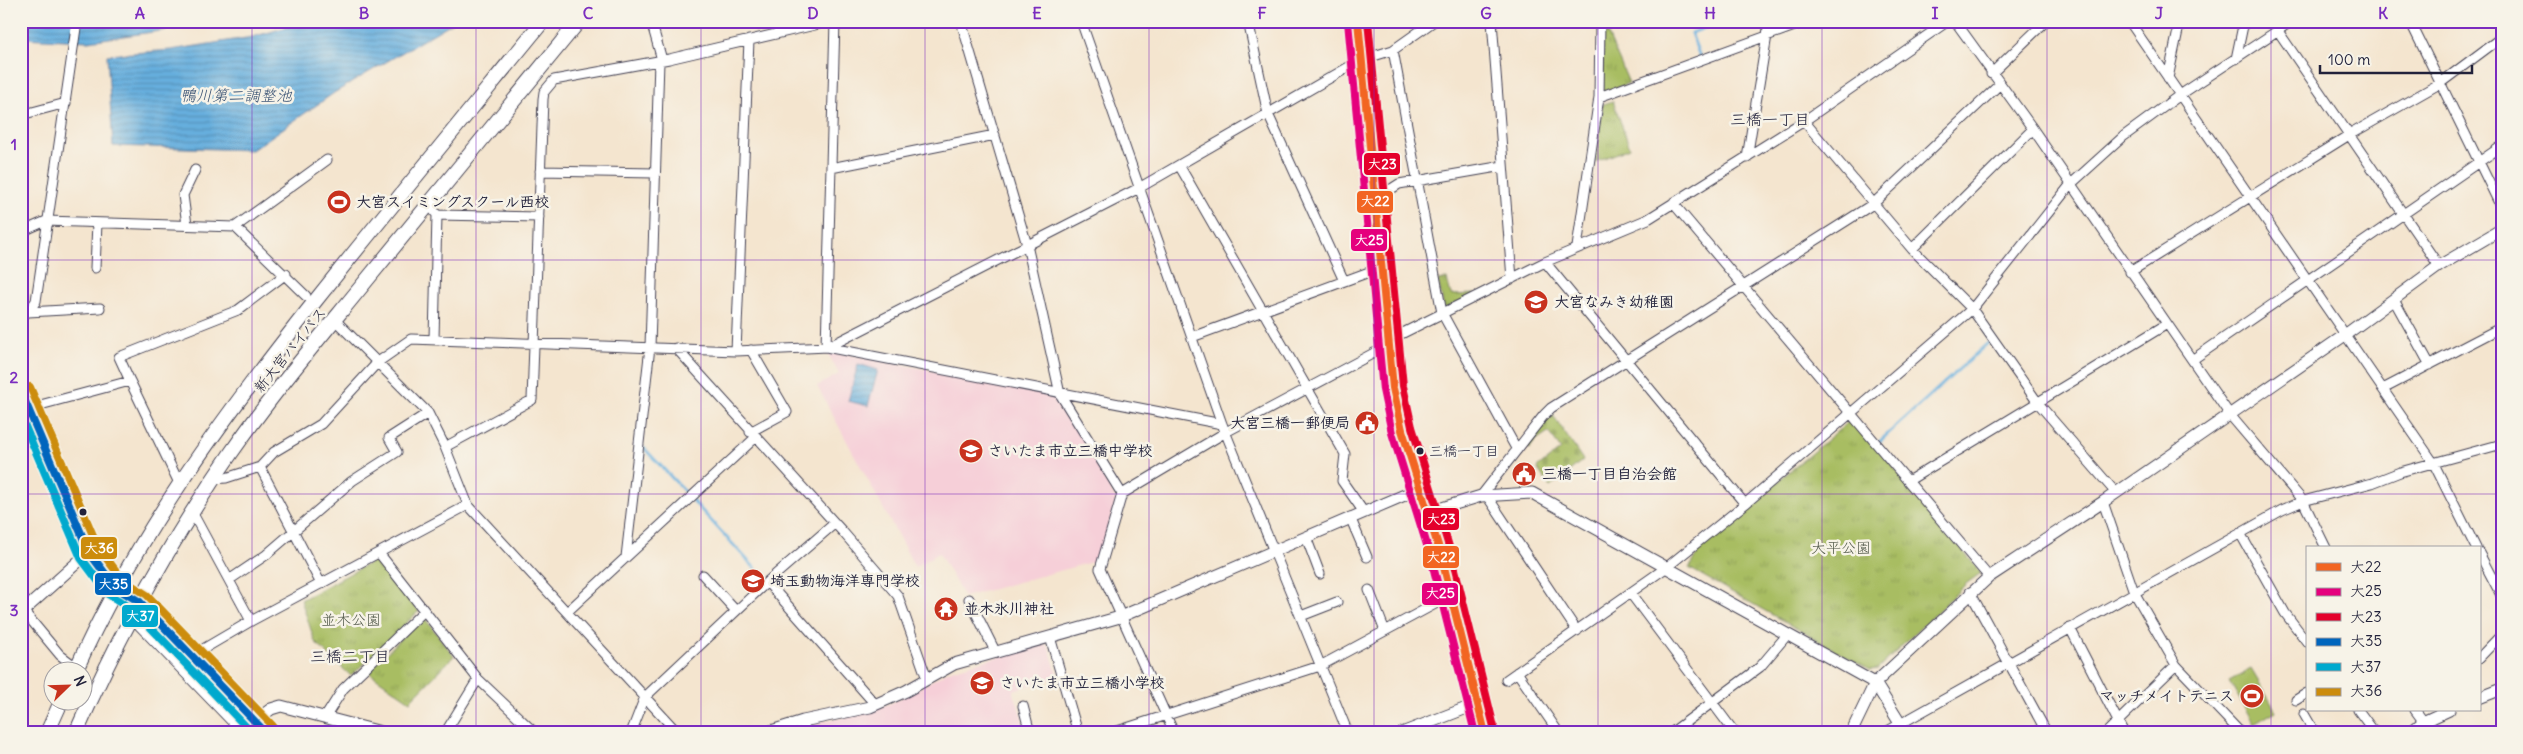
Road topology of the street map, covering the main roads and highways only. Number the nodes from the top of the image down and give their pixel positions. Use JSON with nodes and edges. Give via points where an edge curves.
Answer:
{"nodes":[{"id":1,"x":543,"y":21,"type":"edge"},
{"id":2,"x":579,"y":21,"type":"edge"},
{"id":3,"x":1358,"y":21,"type":"edge"},
{"id":4,"x":21,"y":391,"type":"edge"},
{"id":5,"x":28,"y":418,"type":"edge"},
{"id":6,"x":115,"y":587,"type":"junction"},
{"id":7,"x":140,"y":602,"type":"junction"},
{"id":8,"x":132,"y":616,"type":"junction"},
{"id":9,"x":79,"y":662,"type":"edge"},
{"id":10,"x":56,"y":712,"type":"edge"},
{"id":11,"x":47,"y":733,"type":"edge"},
{"id":12,"x":76,"y":733,"type":"edge"},
{"id":13,"x":245,"y":733,"type":"edge"},
{"id":14,"x":266,"y":733,"type":"edge"},
{"id":15,"x":1485,"y":733,"type":"edge"}],
"edges":[{"from":1,"to":6,"type":"main road","name":"新大宮バイパス","via":[[271,356],[179,483]]},
{"from":2,"to":7,"type":"main road","name":"新大宮バイパス","via":[[433,209],[335,320],[255,421],[192,512]]},
{"from":3,"to":15,"type":"main road","via":[[1387,344],[1402,430],[1429,512]]},
{"from":4,"to":5,"type":"main road"},
{"from":5,"to":6,"type":"main road","via":[[89,552]]},
{"from":6,"to":7,"type":"main road"},
{"from":6,"to":8,"type":"main road"},
{"from":6,"to":9,"type":"main road","name":"新大宮バイパス"},
{"from":7,"to":8,"type":"main road","name":"新大宮バイパス"},
{"from":7,"to":14,"type":"main road"},
{"from":8,"to":12,"type":"main road","name":"新大宮バイパス"},
{"from":8,"to":13,"type":"main road"},
{"from":10,"to":11,"type":"main road"}]}
